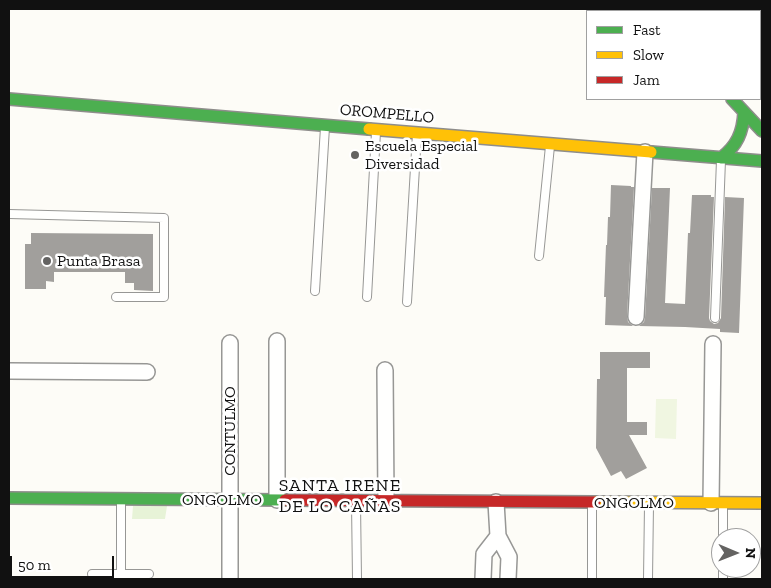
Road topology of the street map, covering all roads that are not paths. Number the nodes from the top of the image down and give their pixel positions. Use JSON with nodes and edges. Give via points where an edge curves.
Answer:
{"nodes":[{"id":1,"x":9,"y":99,"type":"edge"},
{"id":2,"x":733,"y":100,"type":"edge"},
{"id":3,"x":744,"y":112,"type":"junction"},
{"id":4,"x":325,"y":125,"type":"junction"},
{"id":5,"x":377,"y":129,"type":"junction"},
{"id":6,"x":417,"y":132,"type":"junction"},
{"id":7,"x":762,"y":132,"type":"edge"},
{"id":8,"x":550,"y":144,"type":"junction"},
{"id":9,"x":645,"y":152,"type":"junction"},
{"id":10,"x":721,"y":158,"type":"junction"},
{"id":11,"x":762,"y":161,"type":"edge"},
{"id":12,"x":9,"y":214,"type":"edge"},
{"id":13,"x":539,"y":256,"type":"dead end"},
{"id":14,"x":315,"y":291,"type":"dead end"},
{"id":15,"x":116,"y":297,"type":"dead end"},
{"id":16,"x":366,"y":297,"type":"dead end"},
{"id":17,"x":407,"y":302,"type":"dead end"},
{"id":18,"x":636,"y":317,"type":"dead end"},
{"id":19,"x":715,"y":318,"type":"dead end"},
{"id":20,"x":276,"y":341,"type":"dead end"},
{"id":21,"x":230,"y":343,"type":"dead end"},
{"id":22,"x":713,"y":344,"type":"dead end"},
{"id":23,"x":386,"y":370,"type":"dead end"},
{"id":24,"x":9,"y":371,"type":"edge"},
{"id":25,"x":147,"y":372,"type":"dead end"},
{"id":26,"x":9,"y":498,"type":"edge"},
{"id":27,"x":121,"y":499,"type":"junction"},
{"id":28,"x":230,"y":500,"type":"junction"},
{"id":29,"x":277,"y":500,"type":"junction"},
{"id":30,"x":356,"y":501,"type":"junction"},
{"id":31,"x":386,"y":501,"type":"junction"},
{"id":32,"x":496,"y":502,"type":"junction"},
{"id":33,"x":592,"y":502,"type":"junction"},
{"id":34,"x":649,"y":503,"type":"junction"},
{"id":35,"x":717,"y":503,"type":"junction"},
{"id":36,"x":762,"y":503,"type":"edge"},
{"id":37,"x":721,"y":528,"type":"edge"},
{"id":38,"x":498,"y":536,"type":"junction"},
{"id":39,"x":92,"y":574,"type":"dead end"},
{"id":40,"x":121,"y":574,"type":"junction"},
{"id":41,"x":149,"y":574,"type":"dead end"},
{"id":42,"x":230,"y":579,"type":"edge"},
{"id":43,"x":357,"y":579,"type":"edge"},
{"id":44,"x":483,"y":579,"type":"edge"},
{"id":45,"x":508,"y":579,"type":"edge"},
{"id":46,"x":592,"y":579,"type":"edge"},
{"id":47,"x":648,"y":579,"type":"edge"}],
"edges":[{"from":1,"to":4,"type":"street","name":"OROMPELLO"},
{"from":2,"to":3,"type":"street"},
{"from":3,"to":7,"type":"street"},
{"from":3,"to":10,"type":"street","via":[[740,136]]},
{"from":4,"to":5,"type":"street","name":"OROMPELLO"},
{"from":4,"to":14,"type":"lane"},
{"from":5,"to":6,"type":"street","name":"OROMPELLO"},
{"from":5,"to":16,"type":"lane"},
{"from":6,"to":8,"type":"street","name":"OROMPELLO"},
{"from":6,"to":17,"type":"lane"},
{"from":8,"to":9,"type":"street","name":"OROMPELLO"},
{"from":8,"to":13,"type":"lane"},
{"from":9,"to":10,"type":"street","name":"OROMPELLO"},
{"from":9,"to":18,"type":"street"},
{"from":10,"to":11,"type":"street","name":"OROMPELLO"},
{"from":10,"to":19,"type":"lane"},
{"from":12,"to":15,"type":"lane","via":[[164,218],[164,297]]},
{"from":20,"to":29,"type":"street"},
{"from":21,"to":28,"type":"street","name":"CONTULMO"},
{"from":22,"to":35,"type":"street"},
{"from":23,"to":31,"type":"street"},
{"from":24,"to":25,"type":"street"},
{"from":26,"to":27,"type":"street","name":"ONGOLMO"},
{"from":27,"to":28,"type":"street","name":"ONGOLMO"},
{"from":27,"to":40,"type":"lane"},
{"from":28,"to":29,"type":"street","name":"ONGOLMO"},
{"from":28,"to":42,"type":"street","name":"CONTULMO"},
{"from":29,"to":30,"type":"street","name":"ONGOLMO"},
{"from":30,"to":31,"type":"street","name":"ONGOLMO"},
{"from":30,"to":43,"type":"lane"},
{"from":31,"to":32,"type":"street","name":"ONGOLMO"},
{"from":32,"to":33,"type":"street","name":"ONGOLMO"},
{"from":32,"to":38,"type":"street"},
{"from":33,"to":34,"type":"street","name":"ONGOLMO"},
{"from":33,"to":46,"type":"lane"},
{"from":34,"to":35,"type":"street","name":"ONGOLMO"},
{"from":34,"to":47,"type":"lane"},
{"from":35,"to":36,"type":"street","name":"ONGOLMO"},
{"from":35,"to":37,"type":"lane"},
{"from":38,"to":44,"type":"street","via":[[484,554]]},
{"from":38,"to":45,"type":"street","via":[[509,556]]},
{"from":39,"to":40,"type":"lane"},
{"from":40,"to":41,"type":"lane"}]}
